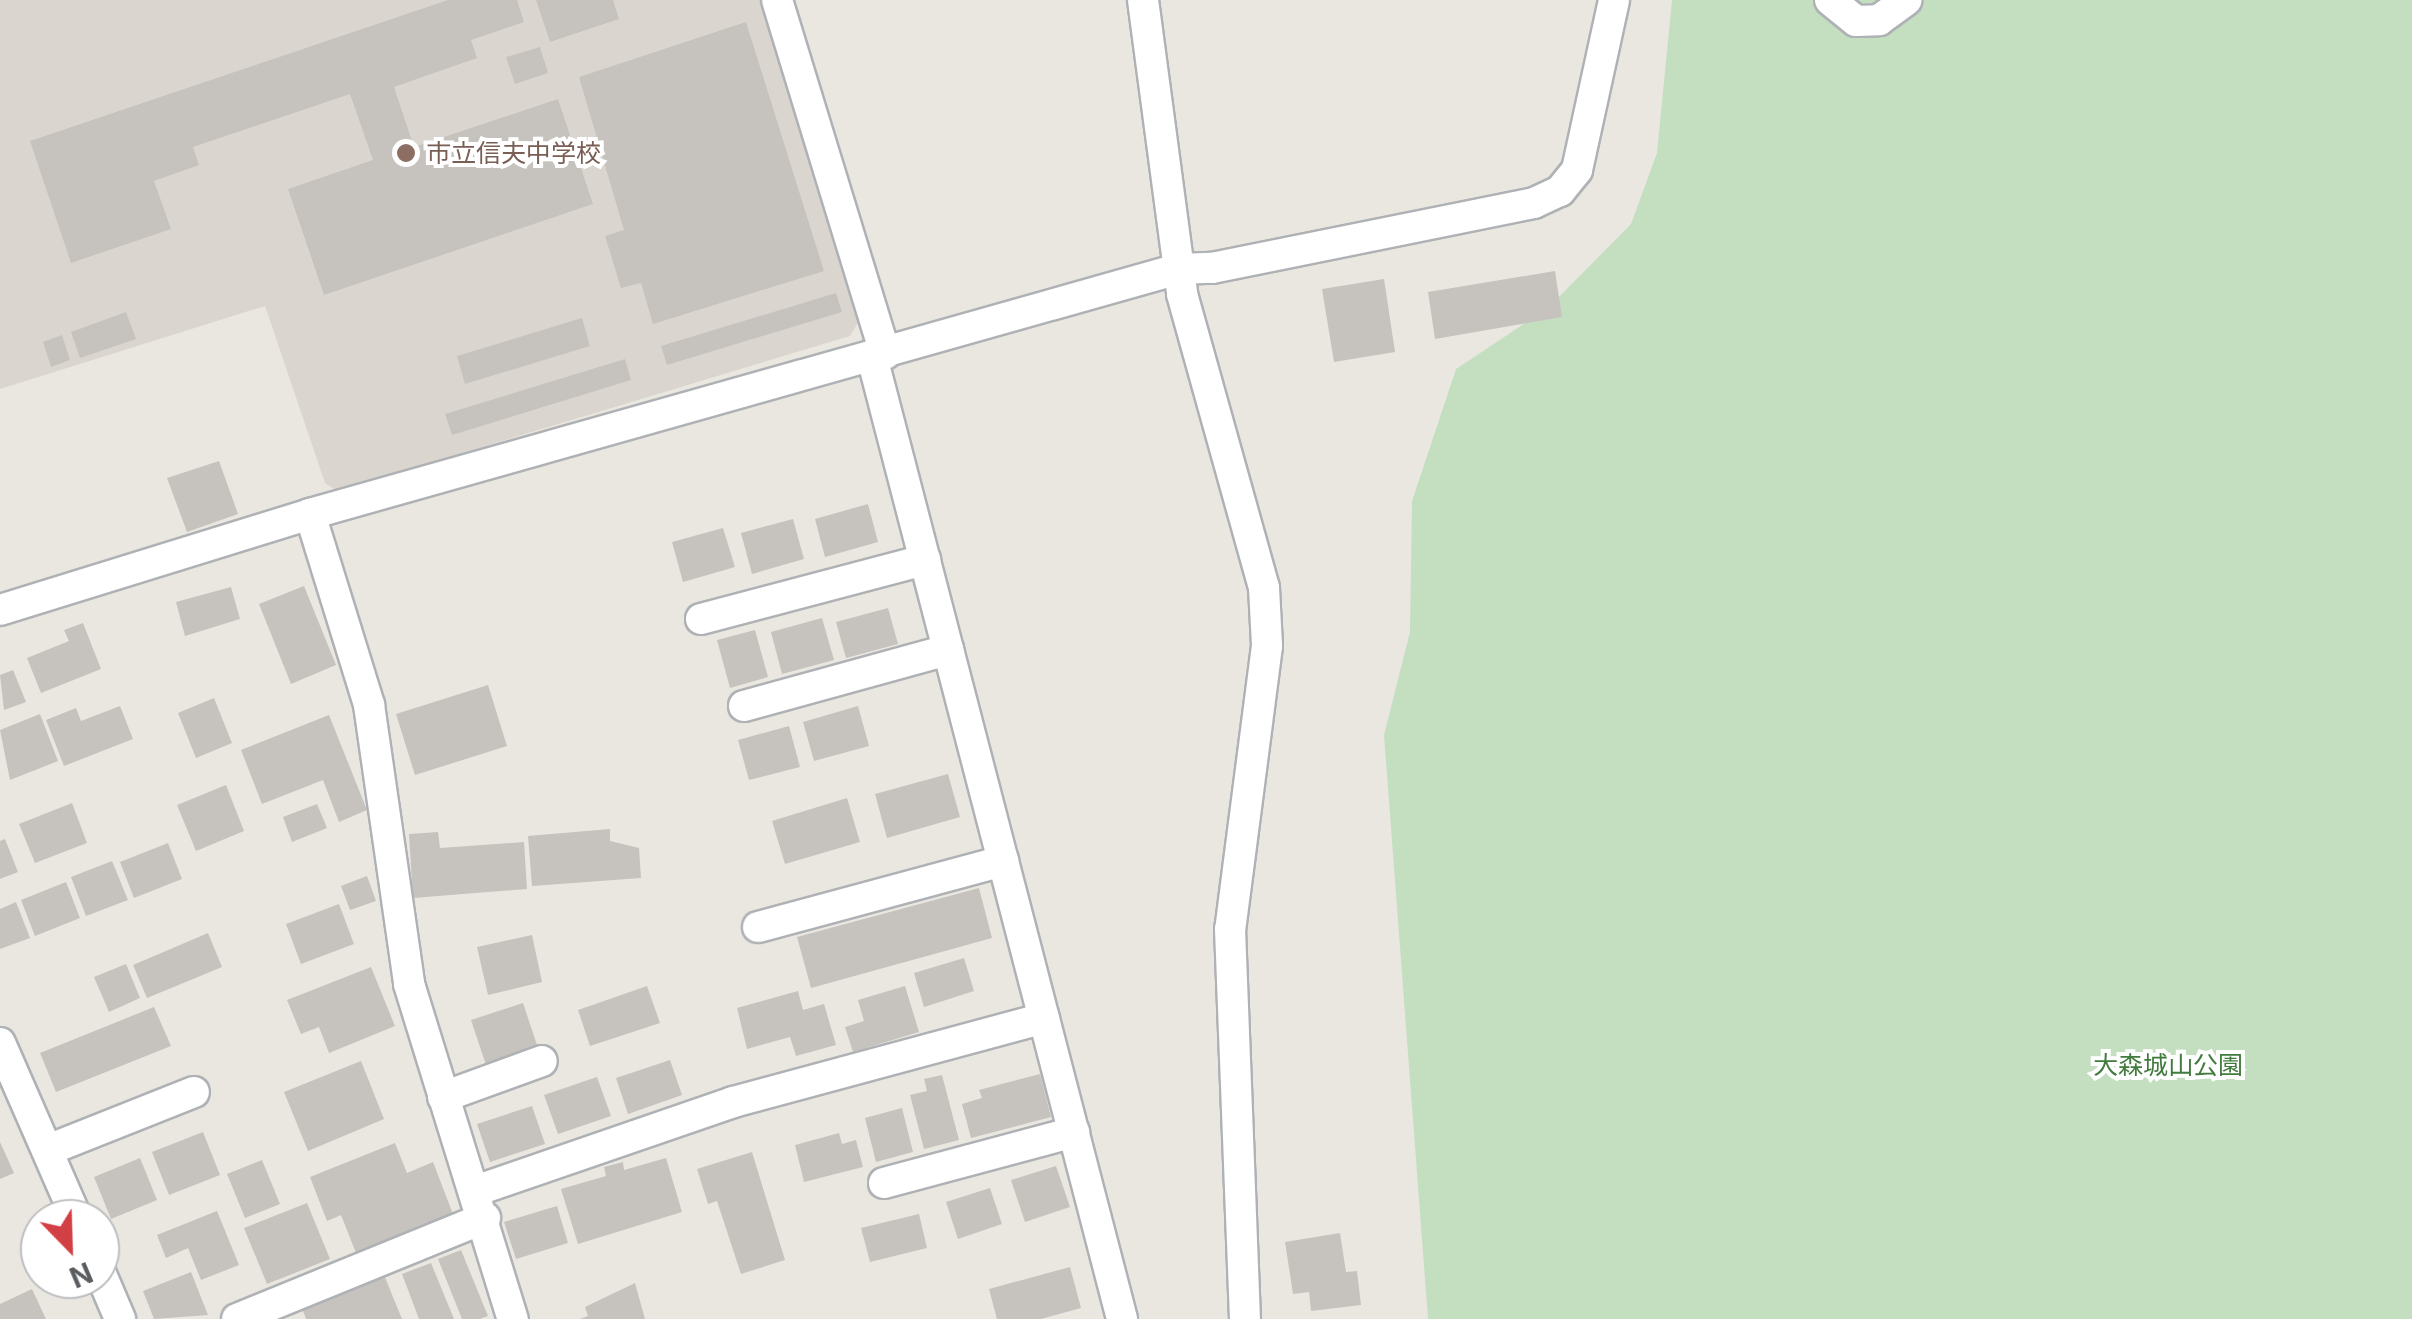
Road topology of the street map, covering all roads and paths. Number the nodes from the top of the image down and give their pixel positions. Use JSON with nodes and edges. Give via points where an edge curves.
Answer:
{"nodes":[{"id":1,"x":778,"y":0,"type":"edge"},
{"id":2,"x":1143,"y":0,"type":"edge"},
{"id":3,"x":1614,"y":0,"type":"edge"},
{"id":4,"x":1830,"y":0,"type":"edge"},
{"id":5,"x":1907,"y":0,"type":"edge"},
{"id":6,"x":1178,"y":269,"type":"junction"},
{"id":7,"x":878,"y":356,"type":"junction"},
{"id":8,"x":310,"y":514,"type":"junction"},
{"id":9,"x":925,"y":560,"type":"junction"},
{"id":10,"x":0,"y":610,"type":"edge"},
{"id":11,"x":700,"y":619,"type":"dead end"},
{"id":12,"x":948,"y":650,"type":"junction"},
{"id":13,"x":744,"y":706,"type":"dead end"},
{"id":14,"x":1003,"y":861,"type":"junction"},
{"id":15,"x":758,"y":928,"type":"dead end"},
{"id":16,"x":1044,"y":1018,"type":"junction"},
{"id":17,"x":0,"y":1043,"type":"edge"},
{"id":18,"x":542,"y":1061,"type":"dead end"},
{"id":19,"x":194,"y":1092,"type":"dead end"},
{"id":20,"x":442,"y":1097,"type":"junction"},
{"id":21,"x":1074,"y":1132,"type":"junction"},
{"id":22,"x":48,"y":1150,"type":"junction"},
{"id":23,"x":884,"y":1183,"type":"dead end"},
{"id":24,"x":69,"y":1199,"type":"edge"},
{"id":25,"x":480,"y":1204,"type":"junction"},
{"id":26,"x":237,"y":1319,"type":"edge"},
{"id":27,"x":513,"y":1319,"type":"edge"},
{"id":28,"x":1122,"y":1319,"type":"edge"},
{"id":29,"x":1245,"y":1319,"type":"edge"}],
"edges":[{"from":1,"to":7,"type":"street"},
{"from":2,"to":6,"type":"street"},
{"from":3,"to":6,"type":"street","via":[[1593,120],[1577,170],[1560,191],[1499,213]]},
{"from":4,"to":5,"type":"street","via":[[1856,21],[1879,20]]},
{"from":6,"to":7,"type":"street"},
{"from":6,"to":29,"type":"street","via":[[1264,588],[1267,646],[1230,929]]},
{"from":7,"to":8,"type":"street"},
{"from":7,"to":9,"type":"street"},
{"from":8,"to":10,"type":"street"},
{"from":8,"to":20,"type":"street","via":[[369,705],[406,966]]},
{"from":9,"to":11,"type":"street"},
{"from":9,"to":12,"type":"street"},
{"from":12,"to":13,"type":"street"},
{"from":12,"to":14,"type":"street"},
{"from":14,"to":15,"type":"street"},
{"from":14,"to":16,"type":"street"},
{"from":16,"to":21,"type":"street"},
{"from":16,"to":25,"type":"street","via":[[733,1102]]},
{"from":17,"to":22,"type":"street"},
{"from":18,"to":20,"type":"street"},
{"from":19,"to":22,"type":"street"},
{"from":20,"to":25,"type":"street"},
{"from":21,"to":23,"type":"street"},
{"from":21,"to":28,"type":"street"},
{"from":22,"to":24,"type":"street"},
{"from":25,"to":26,"type":"street"},
{"from":25,"to":27,"type":"street"}]}
